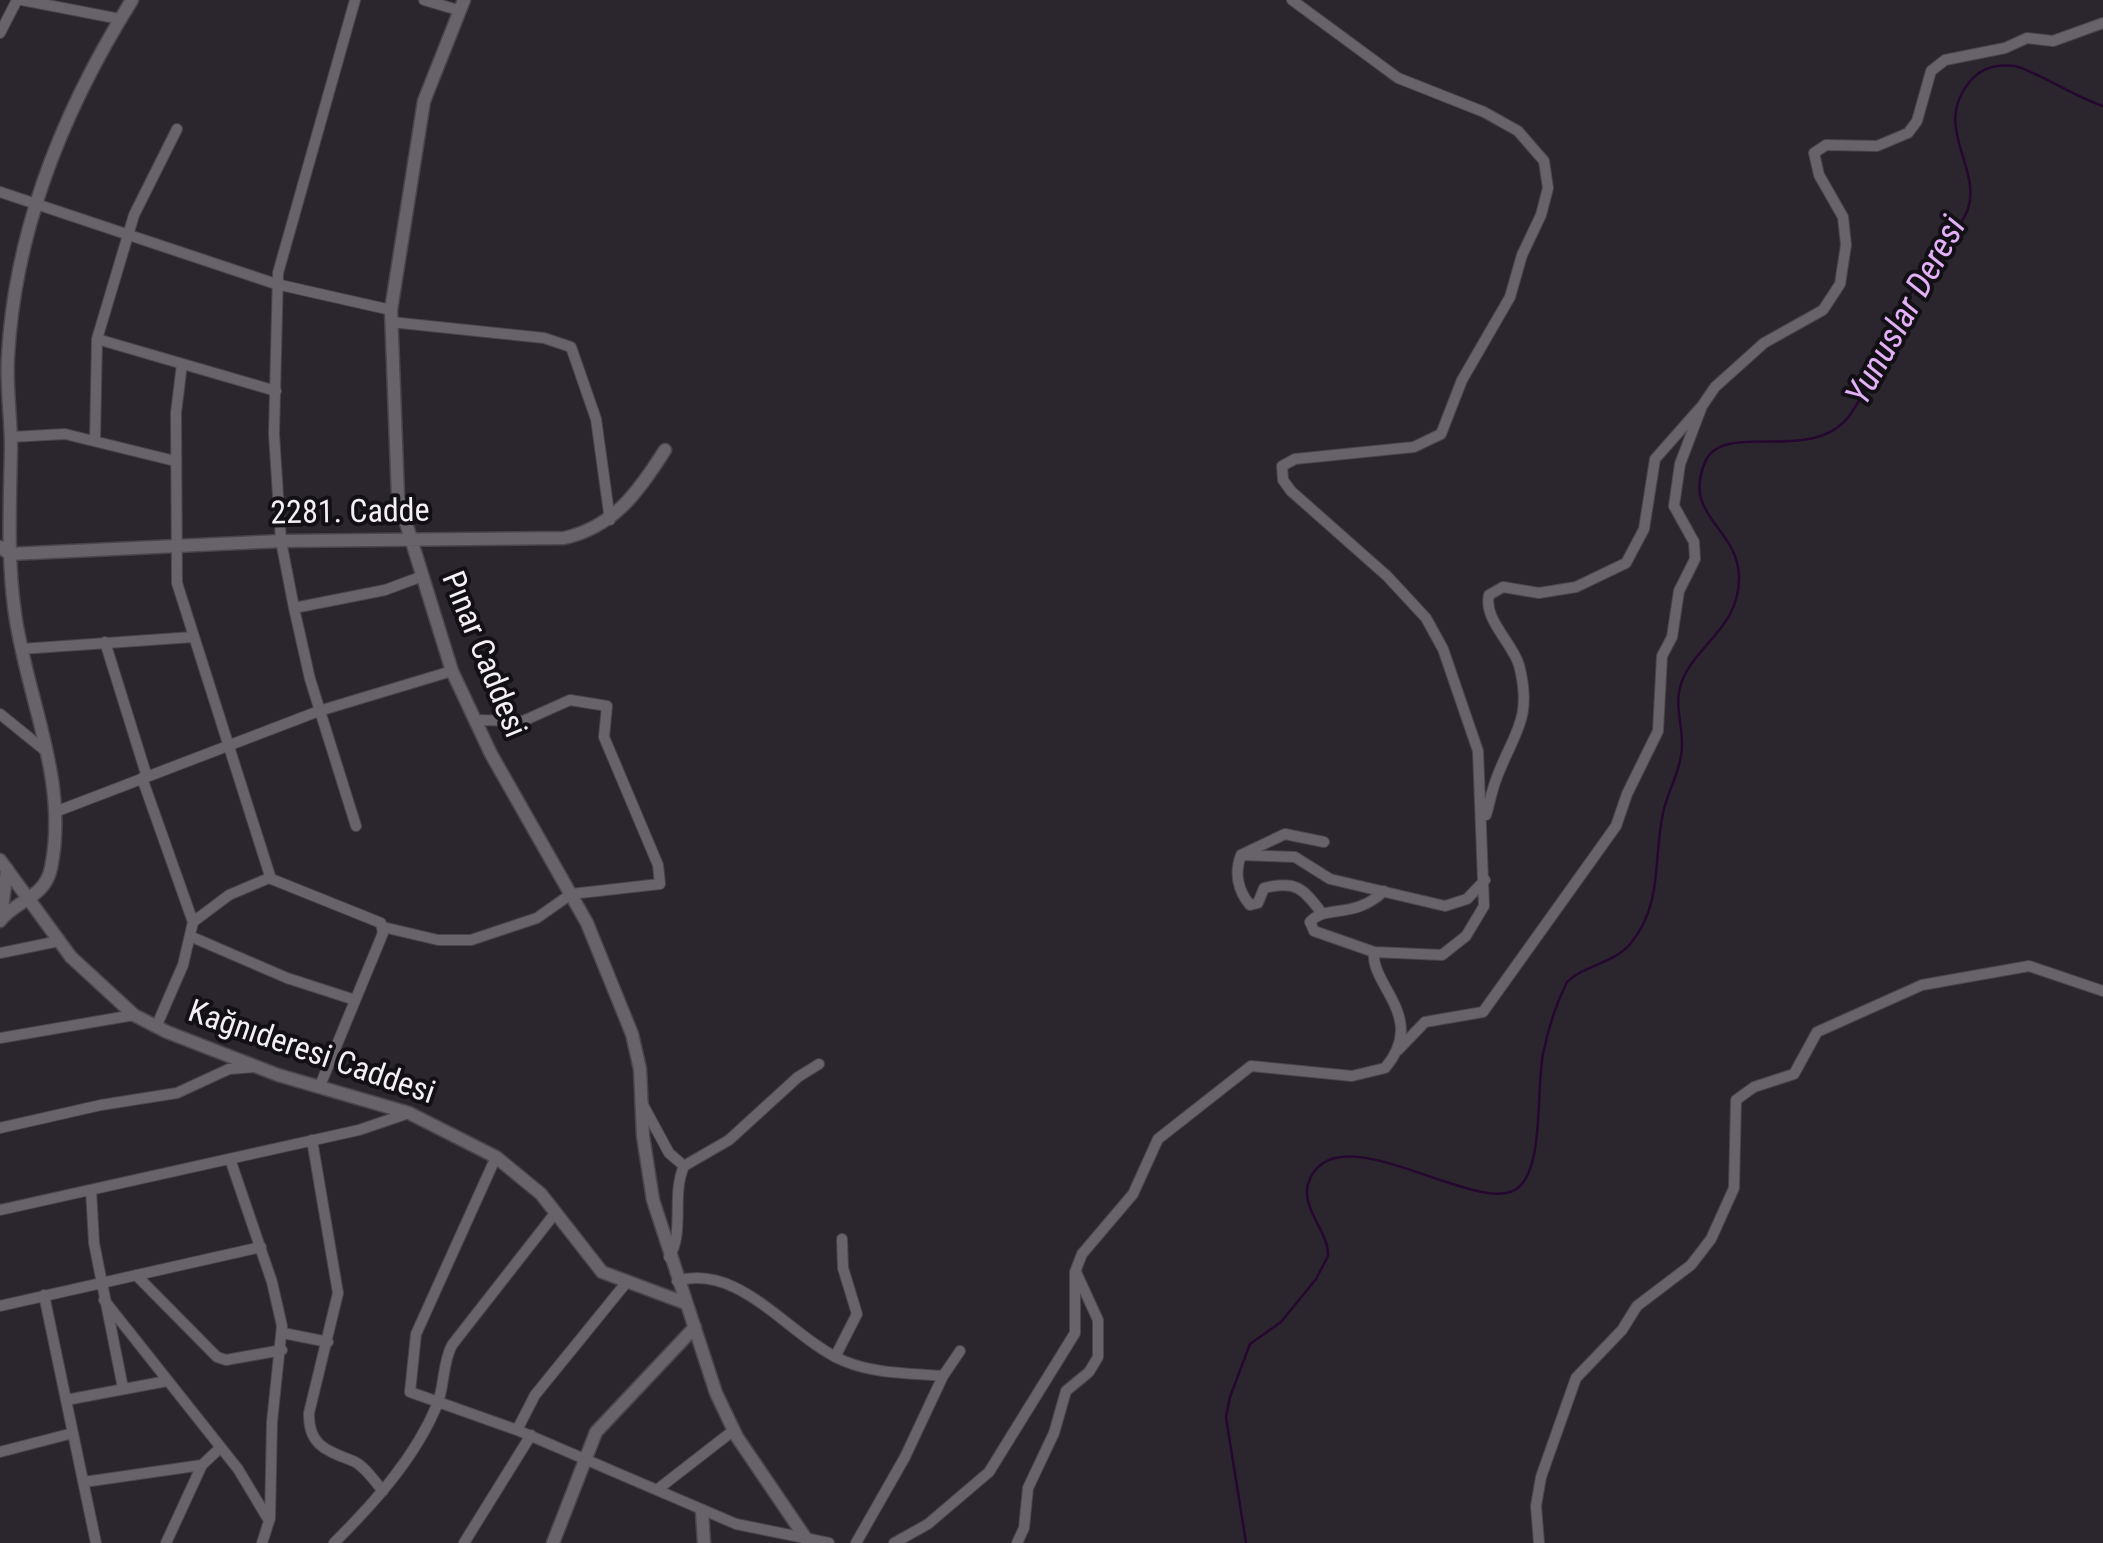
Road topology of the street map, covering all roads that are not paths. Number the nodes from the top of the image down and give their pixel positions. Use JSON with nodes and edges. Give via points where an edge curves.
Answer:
{"nodes":[{"id":1,"x":22,"y":0,"type":"edge"},
{"id":2,"x":132,"y":0,"type":"edge"},
{"id":3,"x":355,"y":0,"type":"edge"},
{"id":4,"x":424,"y":0,"type":"edge"},
{"id":5,"x":1292,"y":0,"type":"edge"},
{"id":6,"x":461,"y":5,"type":"edge"},
{"id":7,"x":120,"y":19,"type":"junction"},
{"id":8,"x":2103,"y":23,"type":"edge"},
{"id":9,"x":0,"y":33,"type":"edge"},
{"id":10,"x":176,"y":129,"type":"dead end"},
{"id":11,"x":0,"y":192,"type":"edge"},
{"id":12,"x":35,"y":203,"type":"junction"},
{"id":13,"x":128,"y":234,"type":"junction"},
{"id":14,"x":276,"y":284,"type":"junction"},
{"id":15,"x":391,"y":316,"type":"junction"},
{"id":16,"x":97,"y":340,"type":"junction"},
{"id":17,"x":4,"y":360,"type":"edge"},
{"id":18,"x":182,"y":364,"type":"junction"},
{"id":19,"x":276,"y":392,"type":"junction"},
{"id":20,"x":1702,"y":406,"type":"junction"},
{"id":21,"x":11,"y":436,"type":"junction"},
{"id":22,"x":96,"y":441,"type":"junction"},
{"id":23,"x":665,"y":450,"type":"dead end"},
{"id":24,"x":175,"y":461,"type":"junction"},
{"id":25,"x":610,"y":520,"type":"junction"},
{"id":26,"x":410,"y":540,"type":"junction"},
{"id":27,"x":282,"y":541,"type":"junction"},
{"id":28,"x":175,"y":545,"type":"junction"},
{"id":29,"x":5,"y":550,"type":"edge"},
{"id":30,"x":420,"y":577,"type":"junction"},
{"id":31,"x":294,"y":608,"type":"junction"},
{"id":32,"x":193,"y":637,"type":"junction"},
{"id":33,"x":105,"y":642,"type":"junction"},
{"id":34,"x":21,"y":649,"type":"junction"},
{"id":35,"x":452,"y":671,"type":"junction"},
{"id":36,"x":320,"y":710,"type":"junction"},
{"id":37,"x":0,"y":714,"type":"edge"},
{"id":38,"x":475,"y":720,"type":"junction"},
{"id":39,"x":230,"y":747,"type":"junction"},
{"id":40,"x":47,"y":752,"type":"junction"},
{"id":41,"x":144,"y":778,"type":"junction"},
{"id":42,"x":55,"y":812,"type":"junction"},
{"id":43,"x":1482,"y":819,"type":"junction"},
{"id":44,"x":356,"y":826,"type":"dead end"},
{"id":45,"x":1324,"y":842,"type":"dead end"},
{"id":46,"x":1241,"y":855,"type":"junction"},
{"id":47,"x":3,"y":864,"type":"edge"},
{"id":48,"x":1486,"y":878,"type":"junction"},
{"id":49,"x":271,"y":879,"type":"junction"},
{"id":50,"x":1384,"y":891,"type":"junction"},
{"id":51,"x":571,"y":894,"type":"junction"},
{"id":52,"x":30,"y":900,"type":"junction"},
{"id":53,"x":1320,"y":912,"type":"junction"},
{"id":54,"x":0,"y":920,"type":"edge"},
{"id":55,"x":193,"y":922,"type":"junction"},
{"id":56,"x":383,"y":926,"type":"junction"},
{"id":57,"x":192,"y":937,"type":"junction"},
{"id":58,"x":59,"y":940,"type":"junction"},
{"id":59,"x":1374,"y":952,"type":"junction"},
{"id":60,"x":0,"y":953,"type":"edge"},
{"id":61,"x":2103,"y":991,"type":"edge"},
{"id":62,"x":355,"y":1000,"type":"junction"},
{"id":63,"x":134,"y":1015,"type":"junction"},
{"id":64,"x":1398,"y":1017,"type":"junction"},
{"id":65,"x":1422,"y":1024,"type":"junction"},
{"id":66,"x":156,"y":1027,"type":"junction"},
{"id":67,"x":0,"y":1038,"type":"edge"},
{"id":68,"x":1397,"y":1050,"type":"junction"},
{"id":69,"x":819,"y":1064,"type":"dead end"},
{"id":70,"x":258,"y":1067,"type":"junction"},
{"id":71,"x":320,"y":1088,"type":"junction"},
{"id":72,"x":641,"y":1102,"type":"junction"},
{"id":73,"x":409,"y":1113,"type":"junction"},
{"id":74,"x":0,"y":1128,"type":"edge"},
{"id":75,"x":312,"y":1140,"type":"junction"},
{"id":76,"x":496,"y":1157,"type":"junction"},
{"id":77,"x":230,"y":1159,"type":"junction"},
{"id":78,"x":684,"y":1166,"type":"junction"},
{"id":79,"x":91,"y":1190,"type":"junction"},
{"id":80,"x":0,"y":1210,"type":"edge"},
{"id":81,"x":556,"y":1212,"type":"junction"},
{"id":82,"x":842,"y":1240,"type":"dead end"},
{"id":83,"x":261,"y":1247,"type":"junction"},
{"id":84,"x":668,"y":1258,"type":"junction"},
{"id":85,"x":1076,"y":1272,"type":"junction"},
{"id":86,"x":136,"y":1275,"type":"junction"},
{"id":87,"x":677,"y":1281,"type":"junction"},
{"id":88,"x":101,"y":1283,"type":"junction"},
{"id":89,"x":626,"y":1284,"type":"junction"},
{"id":90,"x":44,"y":1295,"type":"junction"},
{"id":91,"x":104,"y":1300,"type":"junction"},
{"id":92,"x":685,"y":1304,"type":"junction"},
{"id":93,"x":0,"y":1306,"type":"edge"},
{"id":94,"x":694,"y":1327,"type":"junction"},
{"id":95,"x":283,"y":1333,"type":"junction"},
{"id":96,"x":328,"y":1342,"type":"junction"},
{"id":97,"x":282,"y":1350,"type":"junction"},
{"id":98,"x":960,"y":1351,"type":"dead end"},
{"id":99,"x":836,"y":1357,"type":"junction"},
{"id":100,"x":943,"y":1376,"type":"junction"},
{"id":101,"x":167,"y":1381,"type":"junction"},
{"id":102,"x":123,"y":1388,"type":"junction"},
{"id":103,"x":66,"y":1400,"type":"junction"},
{"id":104,"x":437,"y":1404,"type":"junction"},
{"id":105,"x":518,"y":1430,"type":"junction"},
{"id":106,"x":734,"y":1430,"type":"junction"},
{"id":107,"x":73,"y":1433,"type":"junction"},
{"id":108,"x":531,"y":1436,"type":"junction"},
{"id":109,"x":219,"y":1448,"type":"junction"},
{"id":110,"x":0,"y":1452,"type":"edge"},
{"id":111,"x":583,"y":1458,"type":"junction"},
{"id":112,"x":202,"y":1464,"type":"junction"},
{"id":113,"x":84,"y":1482,"type":"junction"},
{"id":114,"x":658,"y":1489,"type":"junction"},
{"id":115,"x":382,"y":1491,"type":"junction"},
{"id":116,"x":702,"y":1512,"type":"junction"},
{"id":117,"x":269,"y":1522,"type":"junction"},
{"id":118,"x":807,"y":1539,"type":"edge"},
{"id":119,"x":557,"y":1542,"type":"edge"},
{"id":120,"x":96,"y":1543,"type":"edge"},
{"id":121,"x":166,"y":1543,"type":"edge"},
{"id":122,"x":262,"y":1543,"type":"edge"},
{"id":123,"x":334,"y":1543,"type":"edge"},
{"id":124,"x":464,"y":1543,"type":"edge"},
{"id":125,"x":704,"y":1543,"type":"edge"},
{"id":126,"x":829,"y":1543,"type":"edge"},
{"id":127,"x":856,"y":1543,"type":"edge"},
{"id":128,"x":894,"y":1543,"type":"edge"},
{"id":129,"x":1017,"y":1543,"type":"edge"},
{"id":130,"x":1538,"y":1543,"type":"edge"}],
"edges":[{"from":1,"to":7,"type":"street"},
{"from":1,"to":9,"type":"street"},
{"from":2,"to":7,"type":"street"},
{"from":3,"to":14,"type":"street"},
{"from":4,"to":6,"type":"street"},
{"from":5,"to":43,"type":"street","via":[[1398,78],[1518,131],[1546,168],[1545,204],[1510,297],[1462,380],[1441,434],[1414,447],[1294,459],[1282,466],[1291,491],[1388,576],[1432,627],[1478,750]]},
{"from":6,"to":15,"type":"street","name":"Pınar Caddesi","via":[[424,101]]},
{"from":7,"to":12,"type":"street"},
{"from":8,"to":20,"type":"street","via":[[2053,41],[2027,38],[1945,60],[1931,71],[1908,133],[1876,146],[1832,144],[1816,151],[1816,168],[1843,217],[1845,259],[1836,291],[1816,315],[1764,343]]},
{"from":10,"to":13,"type":"street"},
{"from":11,"to":12,"type":"street"},
{"from":12,"to":13,"type":"street"},
{"from":12,"to":17,"type":"street"},
{"from":13,"to":14,"type":"street"},
{"from":13,"to":16,"type":"street"},
{"from":14,"to":15,"type":"street"},
{"from":14,"to":19,"type":"street"},
{"from":15,"to":25,"type":"street","via":[[571,347],[596,419]]},
{"from":15,"to":26,"type":"street","name":"Pınar Caddesi","via":[[394,476]]},
{"from":16,"to":18,"type":"street"},
{"from":16,"to":22,"type":"street"},
{"from":17,"to":21,"type":"street"},
{"from":18,"to":19,"type":"street"},
{"from":18,"to":24,"type":"street"},
{"from":19,"to":27,"type":"street"},
{"from":20,"to":43,"type":"street","via":[[1655,459],[1644,529],[1626,563],[1561,591],[1504,588],[1488,596],[1488,610],[1518,664],[1523,710]]},
{"from":20,"to":65,"type":"street","via":[[1680,464],[1674,506],[1696,559],[1679,591],[1662,656],[1658,732],[1616,826],[1483,1012]]},
{"from":21,"to":22,"type":"street","via":[[65,434]]},
{"from":21,"to":29,"type":"street"},
{"from":22,"to":24,"type":"street"},
{"from":23,"to":25,"type":"street","name":"2281. Cadde"},
{"from":24,"to":28,"type":"street"},
{"from":25,"to":26,"type":"street","name":"2281. Cadde","via":[[564,538]]},
{"from":26,"to":27,"type":"street","name":"2281. Cadde"},
{"from":26,"to":30,"type":"street","name":"Pınar Caddesi"},
{"from":27,"to":28,"type":"street","name":"2281. Cadde"},
{"from":27,"to":31,"type":"street"},
{"from":28,"to":29,"type":"street","name":"2281. Cadde"},
{"from":28,"to":32,"type":"street","via":[[177,583]]},
{"from":29,"to":34,"type":"street"},
{"from":30,"to":31,"type":"street"},
{"from":30,"to":35,"type":"street","name":"Pınar Caddesi"},
{"from":31,"to":36,"type":"street"},
{"from":32,"to":33,"type":"street"},
{"from":32,"to":39,"type":"street"},
{"from":33,"to":34,"type":"street"},
{"from":33,"to":41,"type":"street"},
{"from":34,"to":40,"type":"street"},
{"from":35,"to":36,"type":"street"},
{"from":35,"to":38,"type":"street","name":"Pınar Caddesi"},
{"from":36,"to":39,"type":"street"},
{"from":36,"to":44,"type":"street"},
{"from":37,"to":40,"type":"street"},
{"from":38,"to":51,"type":"street","name":"Pınar Caddesi"},
{"from":38,"to":51,"type":"street","via":[[514,723],[570,700],[606,706],[604,736],[662,881],[649,889]]},
{"from":39,"to":41,"type":"street"},
{"from":39,"to":49,"type":"street"},
{"from":40,"to":42,"type":"street"},
{"from":41,"to":42,"type":"street"},
{"from":41,"to":55,"type":"street"},
{"from":42,"to":52,"type":"street","via":[[51,868]]},
{"from":43,"to":48,"type":"street"},
{"from":45,"to":46,"type":"street","via":[[1285,834]]},
{"from":46,"to":50,"type":"street","via":[[1295,856],[1330,878]]},
{"from":46,"to":53,"type":"street","via":[[1237,876],[1248,904],[1258,903],[1264,888],[1293,884],[1302,886]]},
{"from":47,"to":52,"type":"street","name":"Kağnıderesi Caddesi"},
{"from":47,"to":54,"type":"street"},
{"from":48,"to":50,"type":"street","via":[[1450,906]]},
{"from":48,"to":59,"type":"street","via":[[1480,914],[1451,950],[1422,957]]},
{"from":49,"to":55,"type":"street","via":[[240,889]]},
{"from":49,"to":56,"type":"street"},
{"from":50,"to":53,"type":"street","via":[[1356,910]]},
{"from":51,"to":56,"type":"street","via":[[537,918],[471,940],[438,940]]},
{"from":51,"to":72,"type":"street","name":"Pınar Caddesi","via":[[632,1034]]},
{"from":52,"to":54,"type":"street"},
{"from":52,"to":58,"type":"street","name":"Kağnıderesi Caddesi"},
{"from":53,"to":59,"type":"street","via":[[1310,922],[1314,930]]},
{"from":55,"to":57,"type":"street"},
{"from":56,"to":62,"type":"street"},
{"from":57,"to":62,"type":"street"},
{"from":57,"to":66,"type":"street"},
{"from":58,"to":60,"type":"street"},
{"from":58,"to":63,"type":"street","name":"Kağnıderesi Caddesi"},
{"from":59,"to":64,"type":"street"},
{"from":61,"to":130,"type":"street","via":[[2029,966],[1922,985],[1817,1032],[1794,1074],[1743,1092],[1734,1115],[1734,1188],[1710,1239],[1691,1265],[1637,1306],[1570,1391],[1541,1477]]},
{"from":62,"to":71,"type":"street"},
{"from":63,"to":66,"type":"street","name":"Kağnıderesi Caddesi"},
{"from":63,"to":67,"type":"street"},
{"from":64,"to":65,"type":"street"},
{"from":64,"to":68,"type":"street"},
{"from":65,"to":68,"type":"street"},
{"from":66,"to":70,"type":"street","name":"Kağnıderesi Caddesi"},
{"from":68,"to":85,"type":"street","via":[[1385,1068],[1366,1075],[1255,1065],[1240,1071],[1154,1143],[1133,1194],[1082,1254]]},
{"from":69,"to":78,"type":"street","via":[[729,1140]]},
{"from":70,"to":71,"type":"street","name":"Kağnıderesi Caddesi"},
{"from":70,"to":74,"type":"street","via":[[229,1069],[177,1094]]},
{"from":71,"to":73,"type":"street","name":"Kağnıderesi Caddesi"},
{"from":72,"to":78,"type":"street","via":[[669,1153]]},
{"from":72,"to":84,"type":"street","name":"Pınar Caddesi","via":[[649,1180]]},
{"from":73,"to":75,"type":"street"},
{"from":73,"to":76,"type":"street","name":"Kağnıderesi Caddesi"},
{"from":75,"to":77,"type":"street"},
{"from":75,"to":96,"type":"street","via":[[337,1274]]},
{"from":76,"to":81,"type":"street","name":"Kağnıderesi Caddesi"},
{"from":76,"to":104,"type":"street","via":[[416,1334],[410,1392]]},
{"from":77,"to":79,"type":"street"},
{"from":77,"to":83,"type":"street"},
{"from":78,"to":84,"type":"street","via":[[675,1201],[675,1247]]},
{"from":79,"to":80,"type":"street"},
{"from":79,"to":88,"type":"street"},
{"from":81,"to":89,"type":"street","name":"Kağnıderesi Caddesi","via":[[602,1272]]},
{"from":81,"to":104,"type":"street","via":[[452,1345]]},
{"from":82,"to":99,"type":"street","via":[[857,1314]]},
{"from":83,"to":86,"type":"street"},
{"from":83,"to":95,"type":"street"},
{"from":84,"to":87,"type":"street","name":"Pınar Caddesi"},
{"from":85,"to":128,"type":"street","via":[[1075,1333],[989,1472]]},
{"from":85,"to":129,"type":"street","via":[[1098,1320],[1098,1357],[1066,1391],[1028,1488]]},
{"from":86,"to":88,"type":"street"},
{"from":86,"to":97,"type":"street","via":[[216,1357]]},
{"from":87,"to":92,"type":"street","name":"Pınar Caddesi"},
{"from":87,"to":99,"type":"street","via":[[712,1278],[747,1294]]},
{"from":88,"to":90,"type":"street"},
{"from":88,"to":91,"type":"street"},
{"from":89,"to":92,"type":"street","name":"Kağnıderesi Caddesi"},
{"from":89,"to":105,"type":"street","via":[[535,1395]]},
{"from":90,"to":93,"type":"street"},
{"from":90,"to":103,"type":"street"},
{"from":91,"to":101,"type":"street"},
{"from":91,"to":102,"type":"street"},
{"from":92,"to":94,"type":"street","name":"Pınar Caddesi"},
{"from":94,"to":106,"type":"street","name":"Pınar Caddesi"},
{"from":94,"to":111,"type":"street","via":[[604,1421]]},
{"from":95,"to":96,"type":"street"},
{"from":95,"to":97,"type":"street"},
{"from":96,"to":115,"type":"street","via":[[310,1430],[322,1449],[359,1465]]},
{"from":97,"to":117,"type":"street","via":[[274,1387]]},
{"from":98,"to":100,"type":"street"},
{"from":99,"to":100,"type":"street","via":[[874,1370]]},
{"from":100,"to":127,"type":"street"},
{"from":101,"to":102,"type":"street"},
{"from":101,"to":109,"type":"street"},
{"from":102,"to":103,"type":"street"},
{"from":103,"to":107,"type":"street"},
{"from":104,"to":105,"type":"street"},
{"from":104,"to":115,"type":"street"},
{"from":105,"to":108,"type":"street"},
{"from":106,"to":114,"type":"street"},
{"from":106,"to":118,"type":"street","name":"Pınar Caddesi"},
{"from":107,"to":110,"type":"street"},
{"from":107,"to":113,"type":"street"},
{"from":108,"to":111,"type":"street"},
{"from":108,"to":124,"type":"street"},
{"from":109,"to":112,"type":"street"},
{"from":109,"to":117,"type":"street"},
{"from":111,"to":114,"type":"street"},
{"from":111,"to":119,"type":"street"},
{"from":112,"to":113,"type":"street"},
{"from":112,"to":121,"type":"street"},
{"from":113,"to":120,"type":"street"},
{"from":114,"to":116,"type":"street"},
{"from":115,"to":123,"type":"street"},
{"from":116,"to":118,"type":"street"},
{"from":116,"to":125,"type":"street"},
{"from":117,"to":122,"type":"street"},
{"from":118,"to":126,"type":"street"}]}
